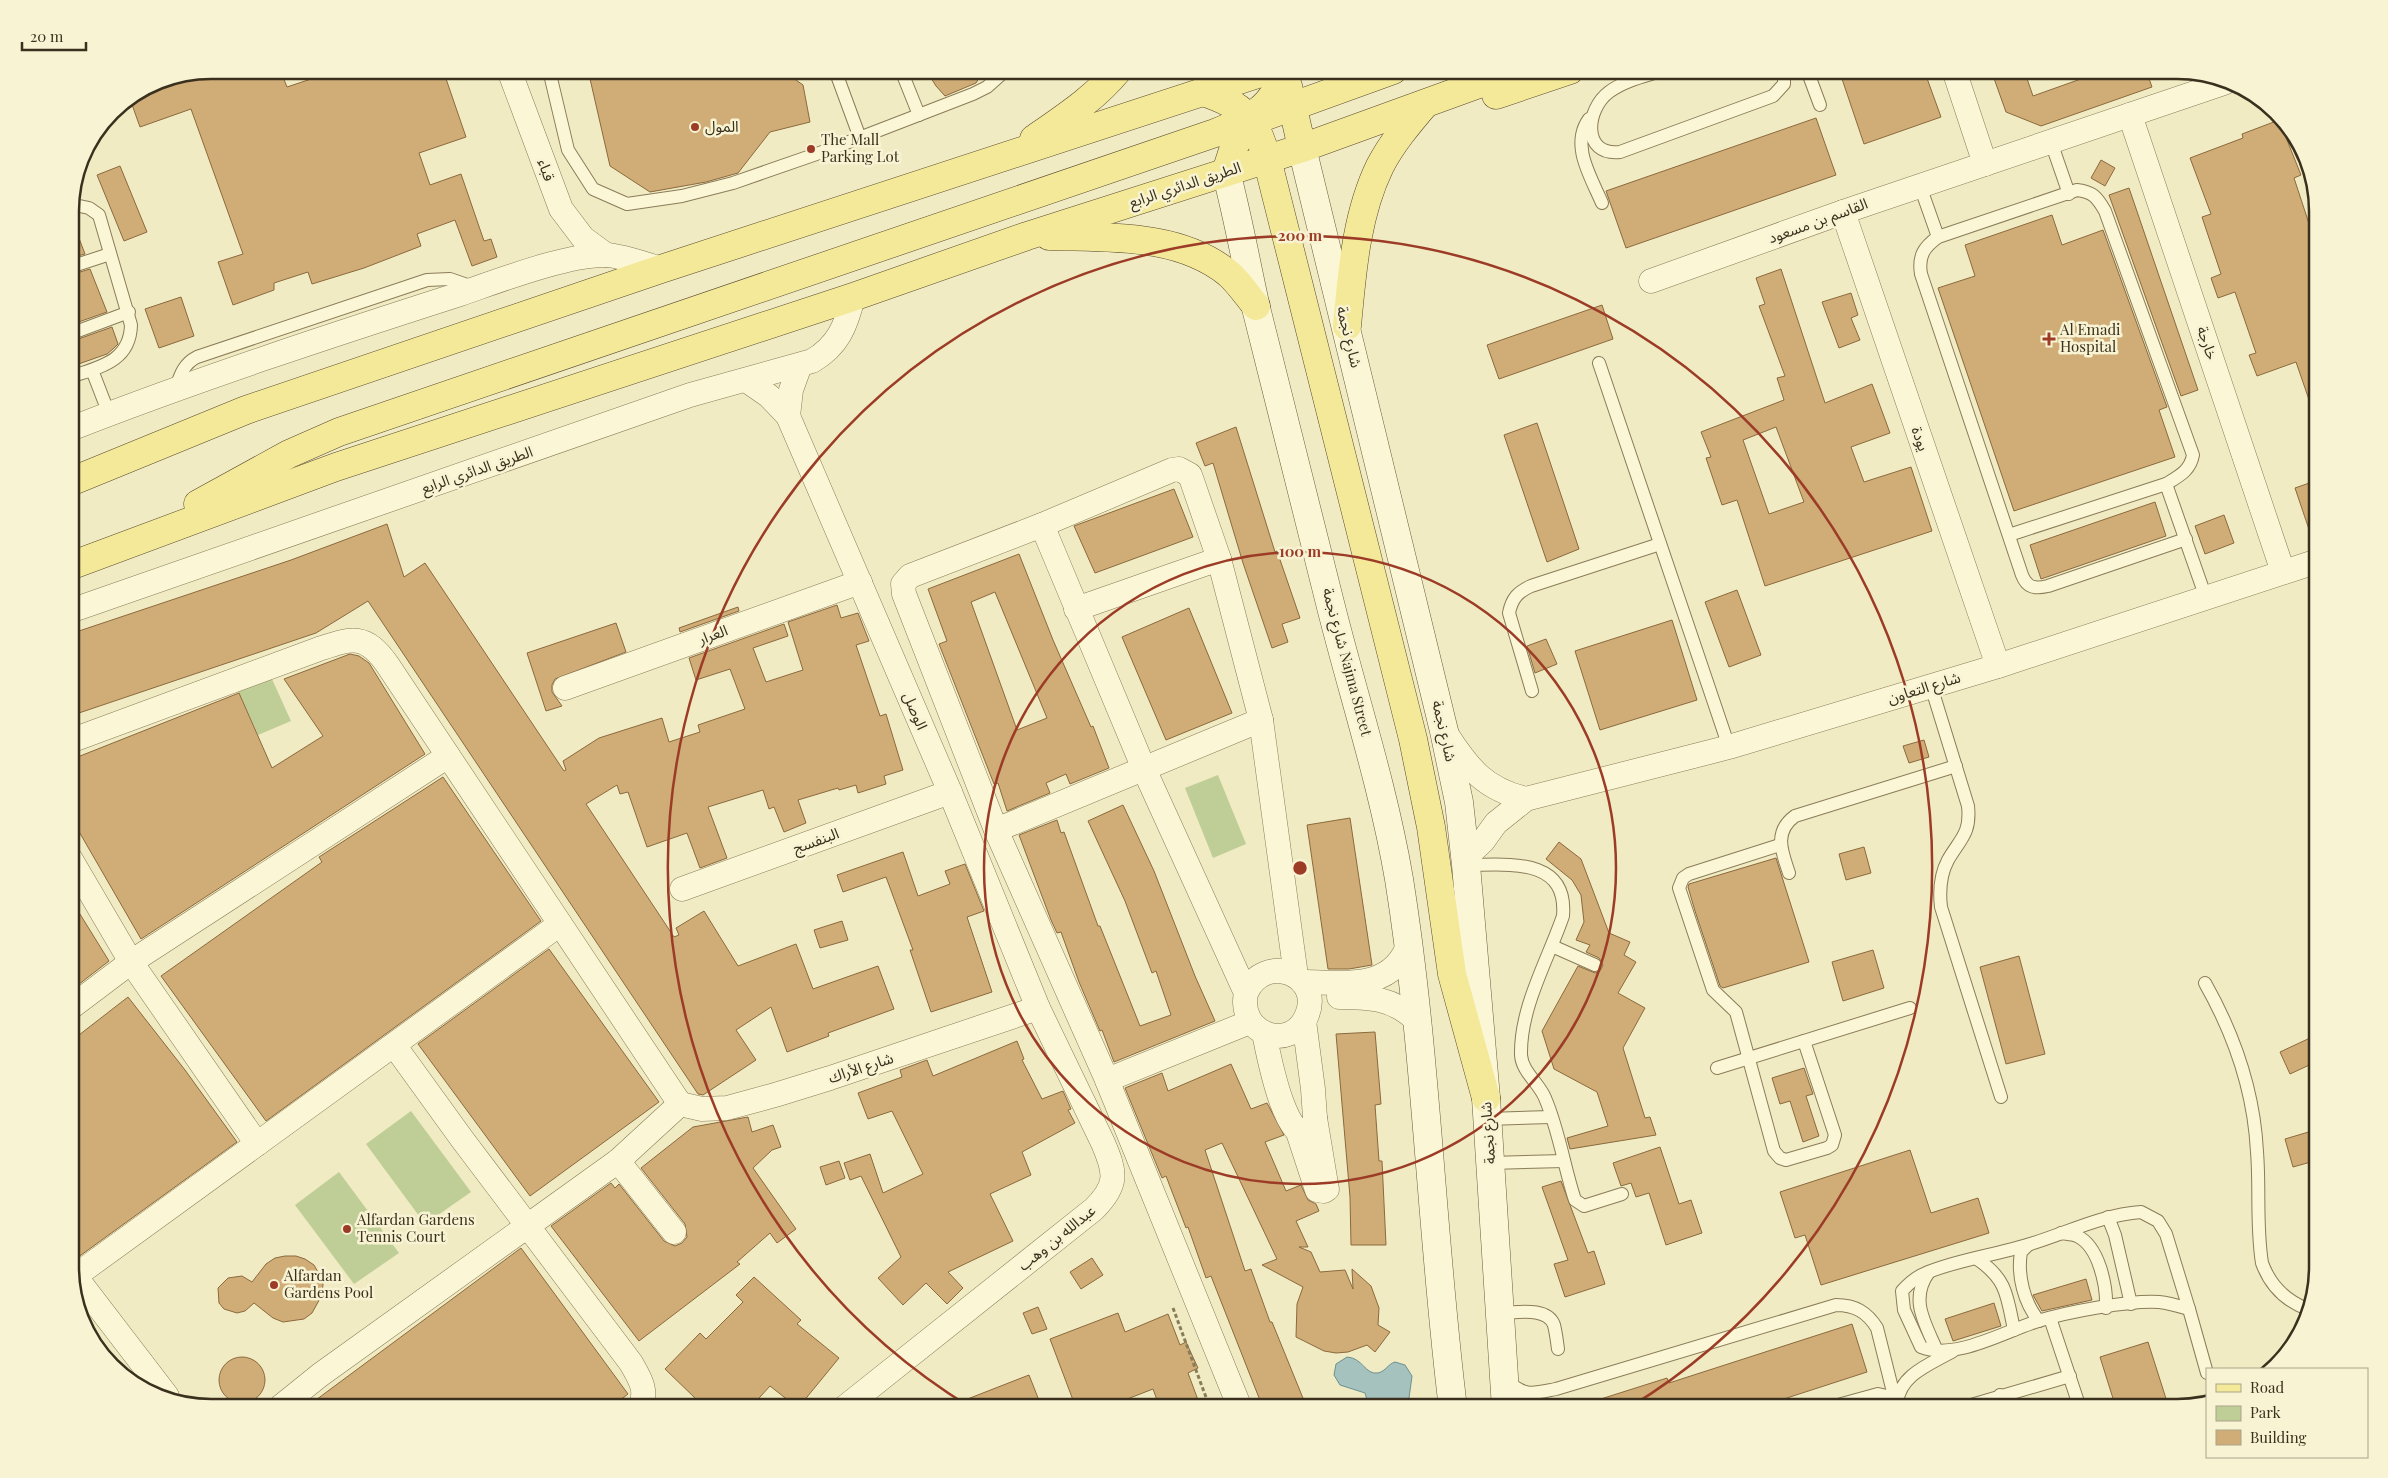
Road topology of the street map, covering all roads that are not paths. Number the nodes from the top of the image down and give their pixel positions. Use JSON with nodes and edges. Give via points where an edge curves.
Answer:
{"nodes":[{"id":1,"x":512,"y":79,"type":"edge"},
{"id":2,"x":551,"y":79,"type":"edge"},
{"id":3,"x":838,"y":79,"type":"edge"},
{"id":4,"x":905,"y":79,"type":"edge"},
{"id":5,"x":996,"y":79,"type":"edge"},
{"id":6,"x":1110,"y":79,"type":"edge"},
{"id":7,"x":1238,"y":79,"type":"edge"},
{"id":8,"x":1281,"y":79,"type":"edge"},
{"id":9,"x":1286,"y":79,"type":"edge"},
{"id":10,"x":1368,"y":79,"type":"edge"},
{"id":11,"x":1493,"y":79,"type":"edge"},
{"id":12,"x":1543,"y":79,"type":"edge"},
{"id":13,"x":1638,"y":79,"type":"edge"},
{"id":14,"x":1784,"y":79,"type":"edge"},
{"id":15,"x":1810,"y":79,"type":"edge"},
{"id":16,"x":1957,"y":79,"type":"edge"},
{"id":17,"x":1201,"y":81,"type":"edge"},
{"id":18,"x":2216,"y":85,"type":"edge"},
{"id":19,"x":1452,"y":94,"type":"junction"},
{"id":20,"x":1425,"y":104,"type":"junction"},
{"id":21,"x":1292,"y":105,"type":"junction"},
{"id":22,"x":1820,"y":105,"type":"dead end"},
{"id":23,"x":1592,"y":114,"type":"junction"},
{"id":24,"x":919,"y":115,"type":"junction"},
{"id":25,"x":2130,"y":115,"type":"junction"},
{"id":26,"x":1252,"y":119,"type":"junction"},
{"id":27,"x":1215,"y":133,"type":"junction"},
{"id":28,"x":860,"y":138,"type":"junction"},
{"id":29,"x":2051,"y":142,"type":"junction"},
{"id":30,"x":1302,"y":148,"type":"junction"},
{"id":31,"x":1012,"y":155,"type":"junction"},
{"id":32,"x":1267,"y":159,"type":"junction"},
{"id":33,"x":1986,"y":164,"type":"junction"},
{"id":34,"x":1226,"y":172,"type":"junction"},
{"id":35,"x":1920,"y":186,"type":"junction"},
{"id":36,"x":2069,"y":194,"type":"junction"},
{"id":37,"x":1602,"y":203,"type":"dead end"},
{"id":38,"x":79,"y":206,"type":"edge"},
{"id":39,"x":1843,"y":212,"type":"junction"},
{"id":40,"x":1027,"y":236,"type":"junction"},
{"id":41,"x":1938,"y":237,"type":"junction"},
{"id":42,"x":110,"y":254,"type":"junction"},
{"id":43,"x":606,"y":255,"type":"junction"},
{"id":44,"x":79,"y":264,"type":"edge"},
{"id":45,"x":661,"y":269,"type":"junction"},
{"id":46,"x":1651,"y":281,"type":"dead end"},
{"id":47,"x":853,"y":297,"type":"junction"},
{"id":48,"x":1256,"y":306,"type":"junction"},
{"id":49,"x":129,"y":312,"type":"junction"},
{"id":50,"x":1347,"y":326,"type":"junction"},
{"id":51,"x":79,"y":331,"type":"edge"},
{"id":52,"x":1599,"y":364,"type":"dead end"},
{"id":53,"x":800,"y":366,"type":"junction"},
{"id":54,"x":92,"y":370,"type":"junction"},
{"id":55,"x":79,"y":374,"type":"edge"},
{"id":56,"x":746,"y":380,"type":"junction"},
{"id":57,"x":109,"y":414,"type":"junction"},
{"id":58,"x":788,"y":416,"type":"junction"},
{"id":59,"x":79,"y":426,"type":"edge"},
{"id":60,"x":79,"y":478,"type":"edge"},
{"id":61,"x":2166,"y":484,"type":"junction"},
{"id":62,"x":1042,"y":525,"type":"junction"},
{"id":63,"x":2009,"y":535,"type":"junction"},
{"id":64,"x":142,"y":539,"type":"junction"},
{"id":65,"x":2186,"y":539,"type":"junction"},
{"id":66,"x":1660,"y":544,"type":"junction"},
{"id":67,"x":1219,"y":559,"type":"junction"},
{"id":68,"x":79,"y":563,"type":"edge"},
{"id":69,"x":2309,"y":564,"type":"edge"},
{"id":70,"x":2284,"y":572,"type":"junction"},
{"id":71,"x":860,"y":582,"type":"junction"},
{"id":72,"x":2206,"y":598,"type":"junction"},
{"id":73,"x":79,"y":609,"type":"edge"},
{"id":74,"x":1076,"y":609,"type":"junction"},
{"id":75,"x":1998,"y":666,"type":"junction"},
{"id":76,"x":1931,"y":686,"type":"junction"},
{"id":77,"x":565,"y":688,"type":"dead end"},
{"id":78,"x":1532,"y":691,"type":"dead end"},
{"id":79,"x":1261,"y":720,"type":"junction"},
{"id":80,"x":1444,"y":731,"type":"junction"},
{"id":81,"x":79,"y":737,"type":"edge"},
{"id":82,"x":1729,"y":747,"type":"junction"},
{"id":83,"x":448,"y":756,"type":"junction"},
{"id":84,"x":1956,"y":766,"type":"junction"},
{"id":85,"x":1144,"y":769,"type":"junction"},
{"id":86,"x":950,"y":792,"type":"junction"},
{"id":87,"x":1526,"y":799,"type":"junction"},
{"id":88,"x":996,"y":830,"type":"junction"},
{"id":89,"x":1780,"y":845,"type":"junction"},
{"id":90,"x":1465,"y":861,"type":"junction"},
{"id":91,"x":79,"y":873,"type":"edge"},
{"id":92,"x":1789,"y":873,"type":"dead end"},
{"id":93,"x":682,"y":889,"type":"dead end"},
{"id":94,"x":560,"y":924,"type":"junction"},
{"id":95,"x":1409,"y":943,"type":"junction"},
{"id":96,"x":1552,"y":946,"type":"junction"},
{"id":97,"x":131,"y":962,"type":"junction"},
{"id":98,"x":1595,"y":965,"type":"dead end"},
{"id":99,"x":2205,"y":983,"type":"dead end"},
{"id":100,"x":1302,"y":985,"type":"junction"},
{"id":101,"x":1246,"y":993,"type":"junction"},
{"id":102,"x":79,"y":1001,"type":"edge"},
{"id":103,"x":1038,"y":1008,"type":"junction"},
{"id":104,"x":1910,"y":1008,"type":"dead end"},
{"id":105,"x":1417,"y":1021,"type":"junction"},
{"id":106,"x":1304,"y":1022,"type":"junction"},
{"id":107,"x":1257,"y":1028,"type":"junction"},
{"id":108,"x":1804,"y":1041,"type":"junction"},
{"id":109,"x":394,"y":1045,"type":"junction"},
{"id":110,"x":1747,"y":1059,"type":"junction"},
{"id":111,"x":1717,"y":1068,"type":"dead end"},
{"id":112,"x":1107,"y":1080,"type":"junction"},
{"id":113,"x":2001,"y":1097,"type":"dead end"},
{"id":114,"x":680,"y":1104,"type":"junction"},
{"id":115,"x":1486,"y":1109,"type":"junction"},
{"id":116,"x":1551,"y":1117,"type":"junction"},
{"id":117,"x":257,"y":1144,"type":"junction"},
{"id":118,"x":618,"y":1161,"type":"junction"},
{"id":119,"x":1564,"y":1161,"type":"junction"},
{"id":120,"x":1490,"y":1163,"type":"junction"},
{"id":121,"x":1622,"y":1194,"type":"dead end"},
{"id":122,"x":2108,"y":1217,"type":"junction"},
{"id":123,"x":528,"y":1226,"type":"junction"},
{"id":124,"x":674,"y":1232,"type":"dead end"},
{"id":125,"x":2061,"y":1233,"type":"junction"},
{"id":126,"x":2028,"y":1245,"type":"junction"},
{"id":127,"x":1977,"y":1259,"type":"junction"},
{"id":128,"x":79,"y":1274,"type":"edge"},
{"id":129,"x":80,"y":1287,"type":"edge"},
{"id":130,"x":2131,"y":1304,"type":"junction"},
{"id":131,"x":2303,"y":1307,"type":"edge"},
{"id":132,"x":2106,"y":1308,"type":"junction"},
{"id":133,"x":2189,"y":1309,"type":"junction"},
{"id":134,"x":1500,"y":1313,"type":"junction"},
{"id":135,"x":2045,"y":1319,"type":"junction"},
{"id":136,"x":2014,"y":1330,"type":"junction"},
{"id":137,"x":1558,"y":1349,"type":"dead end"},
{"id":138,"x":1954,"y":1350,"type":"junction"},
{"id":139,"x":2206,"y":1369,"type":"edge"},
{"id":140,"x":2070,"y":1376,"type":"junction"},
{"id":141,"x":162,"y":1390,"type":"edge"},
{"id":142,"x":1510,"y":1392,"type":"edge"},
{"id":143,"x":290,"y":1399,"type":"edge"},
{"id":144,"x":642,"y":1399,"type":"edge"},
{"id":145,"x":855,"y":1399,"type":"edge"},
{"id":146,"x":1236,"y":1399,"type":"edge"},
{"id":147,"x":1452,"y":1399,"type":"edge"},
{"id":148,"x":1524,"y":1399,"type":"edge"},
{"id":149,"x":1860,"y":1399,"type":"edge"},
{"id":150,"x":1890,"y":1399,"type":"edge"},
{"id":151,"x":1895,"y":1399,"type":"edge"},
{"id":152,"x":1898,"y":1399,"type":"edge"},
{"id":153,"x":2010,"y":1399,"type":"edge"},
{"id":154,"x":2077,"y":1399,"type":"edge"}],
"edges":[{"from":1,"to":43,"type":"street","name":"قباء","via":[[561,209],[583,238]]},
{"from":2,"to":28,"type":"lane","via":[[568,150],[593,189],[627,204],[682,196],[734,183]]},
{"from":3,"to":28,"type":"lane"},
{"from":4,"to":24,"type":"lane"},
{"from":5,"to":24,"type":"lane","via":[[987,87]]},
{"from":6,"to":31,"type":"main road","via":[[1081,105]]},
{"from":7,"to":26,"type":"main road"},
{"from":8,"to":26,"type":"main road","via":[[1270,100]]},
{"from":9,"to":21,"type":"main road","name":"شارع نجمة"},
{"from":10,"to":21,"type":"main road"},
{"from":11,"to":19,"type":"main road","name":"الطريق الدائري الرابع"},
{"from":12,"to":19,"type":"main road","via":[[1492,96]]},
{"from":13,"to":23,"type":"lane","via":[[1618,86],[1602,98]]},
{"from":14,"to":23,"type":"lane","via":[[1784,84],[1773,96],[1620,152],[1608,152],[1594,140]]},
{"from":15,"to":22,"type":"lane"},
{"from":16,"to":33,"type":"street"},
{"from":17,"to":26,"type":"main road"},
{"from":17,"to":27,"type":"main road"},
{"from":17,"to":31,"type":"main road"},
{"from":18,"to":25,"type":"street","name":"القاسم بن مسعود"},
{"from":19,"to":20,"type":"main road","name":"الطريق الدائري الرابع"},
{"from":20,"to":30,"type":"main road","name":"الطريق الدائري الرابع"},
{"from":20,"to":50,"type":"main road","via":[[1394,142],[1373,184],[1355,255]]},
{"from":21,"to":26,"type":"main road"},
{"from":21,"to":30,"type":"main road","name":"شارع نجمة"},
{"from":23,"to":37,"type":"lane","via":[[1586,123],[1581,145]]},
{"from":24,"to":28,"type":"lane"},
{"from":25,"to":29,"type":"street","name":"القاسم بن مسعود"},
{"from":25,"to":70,"type":"street","name":"خارجة"},
{"from":26,"to":27,"type":"main road"},
{"from":26,"to":30,"type":"main road","via":[[1276,138]]},
{"from":26,"to":32,"type":"main road"},
{"from":26,"to":34,"type":"main road","via":[[1235,144]]},
{"from":27,"to":34,"type":"main road"},
{"from":27,"to":64,"type":"main road","via":[[339,432],[288,454]]},
{"from":29,"to":33,"type":"street","name":"القاسم بن مسعود"},
{"from":29,"to":36,"type":"lane"},
{"from":30,"to":32,"type":"main road","name":"الطريق الدائري الرابع"},
{"from":30,"to":50,"type":"main road","name":"شارع نجمة"},
{"from":31,"to":45,"type":"main road"},
{"from":32,"to":34,"type":"main road","name":"الطريق الدائري الرابع"},
{"from":32,"to":115,"type":"main road","via":[[1413,740],[1431,827],[1452,974]]},
{"from":33,"to":35,"type":"street","name":"القاسم بن مسعود"},
{"from":34,"to":40,"type":"main road","name":"الطريق الدائري الرابع"},
{"from":34,"to":48,"type":"main road"},
{"from":35,"to":39,"type":"street","name":"القاسم بن مسعود"},
{"from":35,"to":41,"type":"lane"},
{"from":36,"to":41,"type":"lane"},
{"from":36,"to":61,"type":"lane","via":[[2077,190],[2089,192],[2095,195],[2105,211],[2191,446],[2191,464]]},
{"from":38,"to":42,"type":"lane","via":[[98,215]]},
{"from":39,"to":46,"type":"street","name":"القاسم بن مسعود"},
{"from":39,"to":75,"type":"street","name":"يودة"},
{"from":40,"to":47,"type":"main road","name":"الطريق الدائري الرابع"},
{"from":40,"to":48,"type":"main road","via":[[1134,240],[1193,252],[1229,275]]},
{"from":41,"to":63,"type":"lane","via":[[1925,246],[1919,264],[1921,274]]},
{"from":42,"to":44,"type":"lane"},
{"from":42,"to":49,"type":"lane"},
{"from":43,"to":45,"type":"street"},
{"from":43,"to":57,"type":"street","via":[[575,259],[476,288]]},
{"from":45,"to":60,"type":"main road","via":[[246,410]]},
{"from":47,"to":53,"type":"street","name":"الطريق الدائري الرابع","via":[[847,322],[834,345]]},
{"from":47,"to":64,"type":"main road","name":"الطريق الدائري الرابع","via":[[336,467]]},
{"from":48,"to":95,"type":"main road","name":"شارع نجمة Najma Street","via":[[1383,799]]},
{"from":49,"to":51,"type":"lane"},
{"from":49,"to":54,"type":"lane","via":[[131,337],[126,348]]},
{"from":50,"to":80,"type":"main road","name":"شارع نجمة"},
{"from":52,"to":66,"type":"lane"},
{"from":53,"to":56,"type":"street","name":"الطريق الدائري الرابع"},
{"from":53,"to":58,"type":"street","via":[[791,390]]},
{"from":54,"to":55,"type":"lane"},
{"from":54,"to":57,"type":"lane"},
{"from":56,"to":58,"type":"street","name":"الوصل","via":[[769,396]]},
{"from":56,"to":73,"type":"street","name":"الطريق الدائري الرابع","via":[[690,395]]},
{"from":57,"to":59,"type":"street"},
{"from":58,"to":71,"type":"street","name":"الوصل"},
{"from":61,"to":63,"type":"lane"},
{"from":61,"to":65,"type":"lane"},
{"from":62,"to":67,"type":"street","via":[[1179,469],[1190,474],[1193,480]]},
{"from":62,"to":74,"type":"street"},
{"from":62,"to":88,"type":"street","via":[[910,576],[903,584],[904,594]]},
{"from":63,"to":65,"type":"lane","via":[[2024,580],[2028,585],[2040,588]]},
{"from":64,"to":68,"type":"main road","name":"الطريق الدائري الرابع"},
{"from":65,"to":72,"type":"lane"},
{"from":66,"to":78,"type":"lane","via":[[1531,586],[1516,595],[1509,613]]},
{"from":66,"to":82,"type":"lane"},
{"from":67,"to":74,"type":"street"},
{"from":67,"to":79,"type":"street"},
{"from":69,"to":70,"type":"street","name":"شارع التعاون"},
{"from":70,"to":72,"type":"street","name":"شارع التعاون"},
{"from":71,"to":77,"type":"street","name":"العرار"},
{"from":71,"to":86,"type":"street","name":"الوصل"},
{"from":72,"to":75,"type":"street","name":"شارع التعاون"},
{"from":74,"to":85,"type":"street"},
{"from":75,"to":76,"type":"street","name":"شارع التعاون"},
{"from":76,"to":82,"type":"street","name":"شارع التعاون"},
{"from":76,"to":84,"type":"lane"},
{"from":79,"to":85,"type":"street"},
{"from":79,"to":100,"type":"street"},
{"from":80,"to":87,"type":"street","via":[[1475,774],[1506,794]]},
{"from":80,"to":90,"type":"main road","name":"شارع نجمة","via":[[1459,802]]},
{"from":81,"to":83,"type":"street","via":[[319,649],[341,642],[364,641],[376,649]]},
{"from":82,"to":87,"type":"street","name":"شارع التعاون"},
{"from":83,"to":94,"type":"street"},
{"from":83,"to":97,"type":"street"},
{"from":84,"to":89,"type":"lane","via":[[1795,816],[1783,828]]},
{"from":84,"to":113,"type":"lane","via":[[1969,817],[1963,840],[1943,871],[1941,907]]},
{"from":85,"to":88,"type":"street"},
{"from":85,"to":101,"type":"street"},
{"from":86,"to":93,"type":"street","name":"البنفسج"},
{"from":86,"to":103,"type":"street","name":"الوصل"},
{"from":87,"to":90,"type":"street","name":"شارع التعاون","via":[[1496,822]]},
{"from":88,"to":112,"type":"street"},
{"from":89,"to":92,"type":"lane"},
{"from":89,"to":110,"type":"lane","via":[[1689,874],[1683,878],[1679,888],[1713,990],[1736,1012]]},
{"from":90,"to":96,"type":"lane","via":[[1527,867],[1548,875],[1556,883],[1564,905]]},
{"from":90,"to":115,"type":"main road","name":"شارع نجمة"},
{"from":91,"to":97,"type":"street"},
{"from":94,"to":109,"type":"street"},
{"from":94,"to":114,"type":"street"},
{"from":95,"to":100,"type":"street","via":[[1393,970],[1373,980]]},
{"from":95,"to":105,"type":"main road","name":"شارع نجمة Najma Street"},
{"from":96,"to":98,"type":"lane"},
{"from":96,"to":116,"type":"lane","via":[[1529,1006],[1521,1056],[1527,1072],[1543,1094]]},
{"from":97,"to":102,"type":"street"},
{"from":97,"to":117,"type":"street"},
{"from":99,"to":131,"type":"lane","via":[[2233,1039],[2250,1096],[2258,1154],[2262,1262],[2266,1275],[2282,1296]]},
{"from":100,"to":101,"type":"street","via":[[1288,972],[1271,971],[1255,979]]},
{"from":100,"to":105,"type":"street","via":[[1380,998],[1400,1007]]},
{"from":100,"to":106,"type":"street","via":[[1310,1006]]},
{"from":101,"to":107,"type":"street","via":[[1245,1011]]},
{"from":103,"to":114,"type":"street","name":"شارع الأراك","via":[[727,1108],[702,1109]]},
{"from":103,"to":145,"type":"street","name":"عبدالله بن وهب","via":[[1110,1161],[1114,1179],[1107,1195],[1094,1209]]},
{"from":104,"to":108,"type":"lane"},
{"from":105,"to":147,"type":"main road"},
{"from":106,"to":107,"type":"street","via":[[1286,1035],[1275,1036]]},
{"from":106,"to":107,"type":"street","via":[[1306,1123],[1280,1101]]},
{"from":107,"to":112,"type":"street"},
{"from":108,"to":110,"type":"lane"},
{"from":108,"to":110,"type":"lane","via":[[1835,1136],[1827,1148],[1794,1160],[1780,1158],[1774,1151]]},
{"from":109,"to":117,"type":"street"},
{"from":109,"to":123,"type":"street"},
{"from":110,"to":111,"type":"lane"},
{"from":112,"to":146,"type":"street"},
{"from":114,"to":118,"type":"street"},
{"from":115,"to":116,"type":"lane"},
{"from":115,"to":120,"type":"main road","name":"شارع نجمة"},
{"from":116,"to":119,"type":"lane"},
{"from":117,"to":128,"type":"street"},
{"from":118,"to":123,"type":"street"},
{"from":118,"to":124,"type":"street"},
{"from":119,"to":120,"type":"lane"},
{"from":119,"to":121,"type":"lane","via":[[1579,1204],[1589,1205]]},
{"from":120,"to":134,"type":"main road","name":"شارع نجمة"},
{"from":122,"to":125,"type":"lane"},
{"from":122,"to":130,"type":"lane"},
{"from":122,"to":133,"type":"lane","via":[[2141,1212],[2158,1221],[2166,1234]]},
{"from":123,"to":143,"type":"street"},
{"from":123,"to":144,"type":"street","via":[[631,1363],[640,1379]]},
{"from":125,"to":126,"type":"lane"},
{"from":125,"to":132,"type":"lane","via":[[2076,1236],[2090,1247],[2101,1270],[2107,1293]]},
{"from":126,"to":127,"type":"lane"},
{"from":126,"to":135,"type":"lane","via":[[2021,1252],[2020,1277],[2028,1302]]},
{"from":127,"to":136,"type":"lane","via":[[2000,1278]]},
{"from":127,"to":138,"type":"lane","via":[[1928,1272],[1912,1280],[1902,1290],[1904,1310],[1921,1347],[1937,1351]]},
{"from":129,"to":141,"type":"street"},
{"from":130,"to":132,"type":"lane"},
{"from":130,"to":133,"type":"lane","via":[[2161,1302]]},
{"from":132,"to":135,"type":"lane"},
{"from":133,"to":139,"type":"lane"},
{"from":134,"to":137,"type":"lane","via":[[1539,1313],[1546,1316],[1554,1325]]},
{"from":134,"to":142,"type":"main road","name":"شارع نجمة"},
{"from":135,"to":136,"type":"lane"},
{"from":135,"to":140,"type":"lane"},
{"from":136,"to":138,"type":"lane"},
{"from":138,"to":152,"type":"lane","via":[[1908,1378]]},
{"from":140,"to":153,"type":"lane"},
{"from":140,"to":154,"type":"lane"},
{"from":142,"to":148,"type":"lane"},
{"from":142,"to":151,"type":"lane","via":[[1536,1393],[1556,1389],[1836,1305],[1847,1305],[1860,1309],[1877,1328]]},
{"from":149,"to":150,"type":"lane","via":[[1878,1394]]}]}
